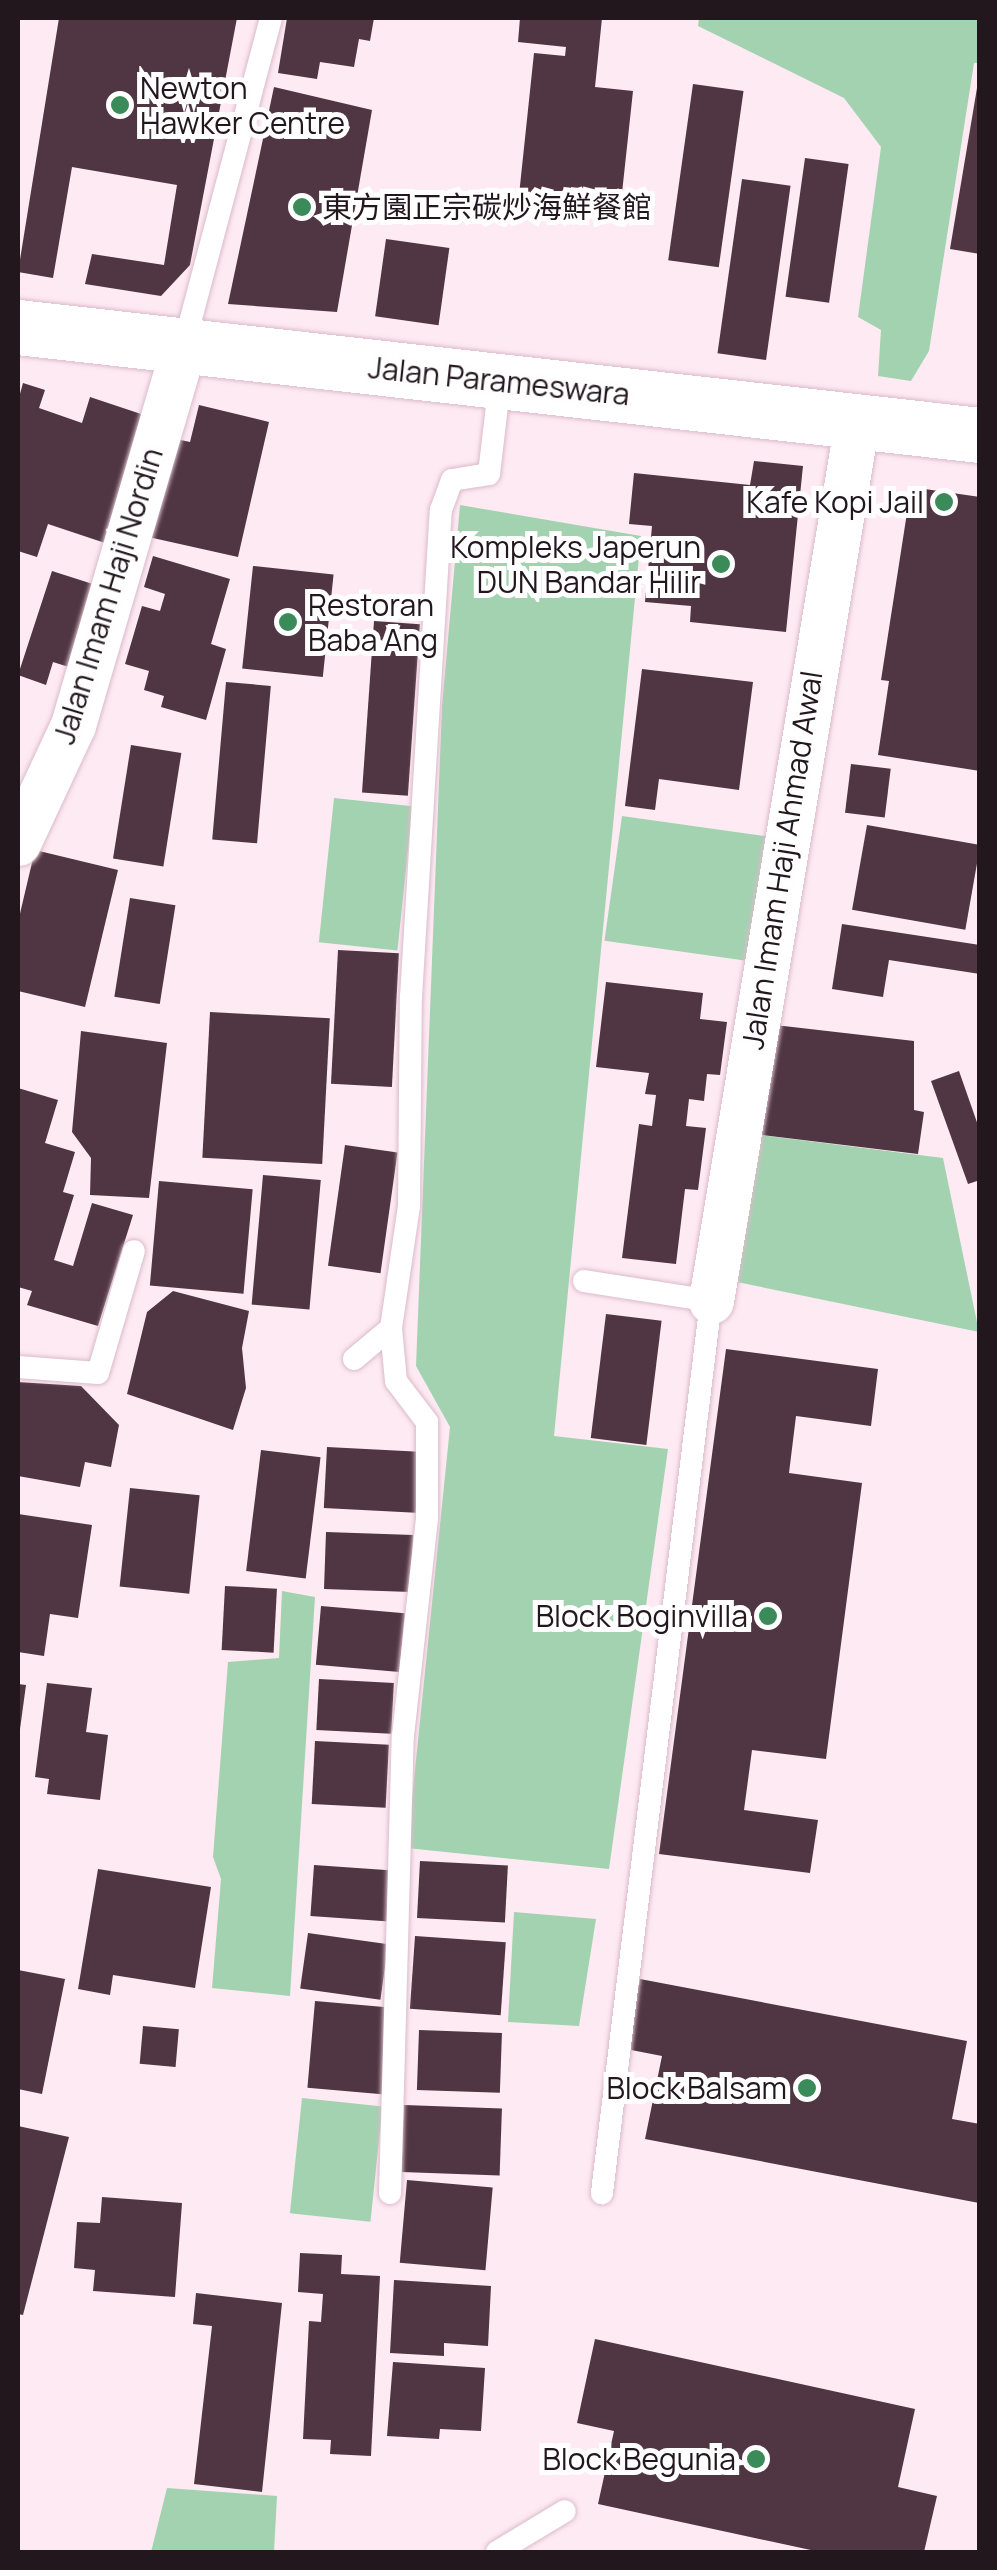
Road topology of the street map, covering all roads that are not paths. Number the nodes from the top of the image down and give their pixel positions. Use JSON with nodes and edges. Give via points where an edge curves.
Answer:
{"nodes":[{"id":1,"x":272,"y":18,"type":"edge"},
{"id":2,"x":18,"y":326,"type":"edge"},
{"id":3,"x":184,"y":345,"type":"junction"},
{"id":4,"x":500,"y":381,"type":"junction"},
{"id":5,"x":857,"y":421,"type":"junction"},
{"id":6,"x":980,"y":435,"type":"edge"},
{"id":7,"x":18,"y":843,"type":"edge"},
{"id":8,"x":134,"y":1251,"type":"dead end"},
{"id":9,"x":584,"y":1281,"type":"dead end"},
{"id":10,"x":710,"y":1301,"type":"junction"},
{"id":11,"x":391,"y":1328,"type":"junction"},
{"id":12,"x":354,"y":1358,"type":"dead end"},
{"id":13,"x":18,"y":1367,"type":"edge"},
{"id":14,"x":602,"y":2192,"type":"dead end"},
{"id":15,"x":390,"y":2194,"type":"dead end"},
{"id":16,"x":565,"y":2511,"type":"dead end"},
{"id":17,"x":498,"y":2552,"type":"edge"}],
"edges":[{"from":1,"to":3,"type":"lane"},
{"from":2,"to":3,"type":"main road","name":"Jalan Parameswara"},
{"from":3,"to":4,"type":"main road","name":"Jalan Parameswara"},
{"from":3,"to":7,"type":"street","name":"Jalan Imam Haji Nordin","via":[[73,725]]},
{"from":4,"to":5,"type":"main road","name":"Jalan Parameswara"},
{"from":4,"to":11,"type":"lane","via":[[489,474],[452,480],[441,510],[414,942],[409,1206]]},
{"from":5,"to":6,"type":"main road","name":"Jalan Parameswara"},
{"from":5,"to":10,"type":"street","name":"Jalan Imam Haji Ahmad Awal"},
{"from":8,"to":13,"type":"lane","via":[[98,1373]]},
{"from":9,"to":10,"type":"lane"},
{"from":10,"to":14,"type":"lane"},
{"from":11,"to":12,"type":"lane"},
{"from":11,"to":15,"type":"lane","via":[[396,1381],[427,1422],[427,1517],[402,1736]]},
{"from":16,"to":17,"type":"lane"}]}
